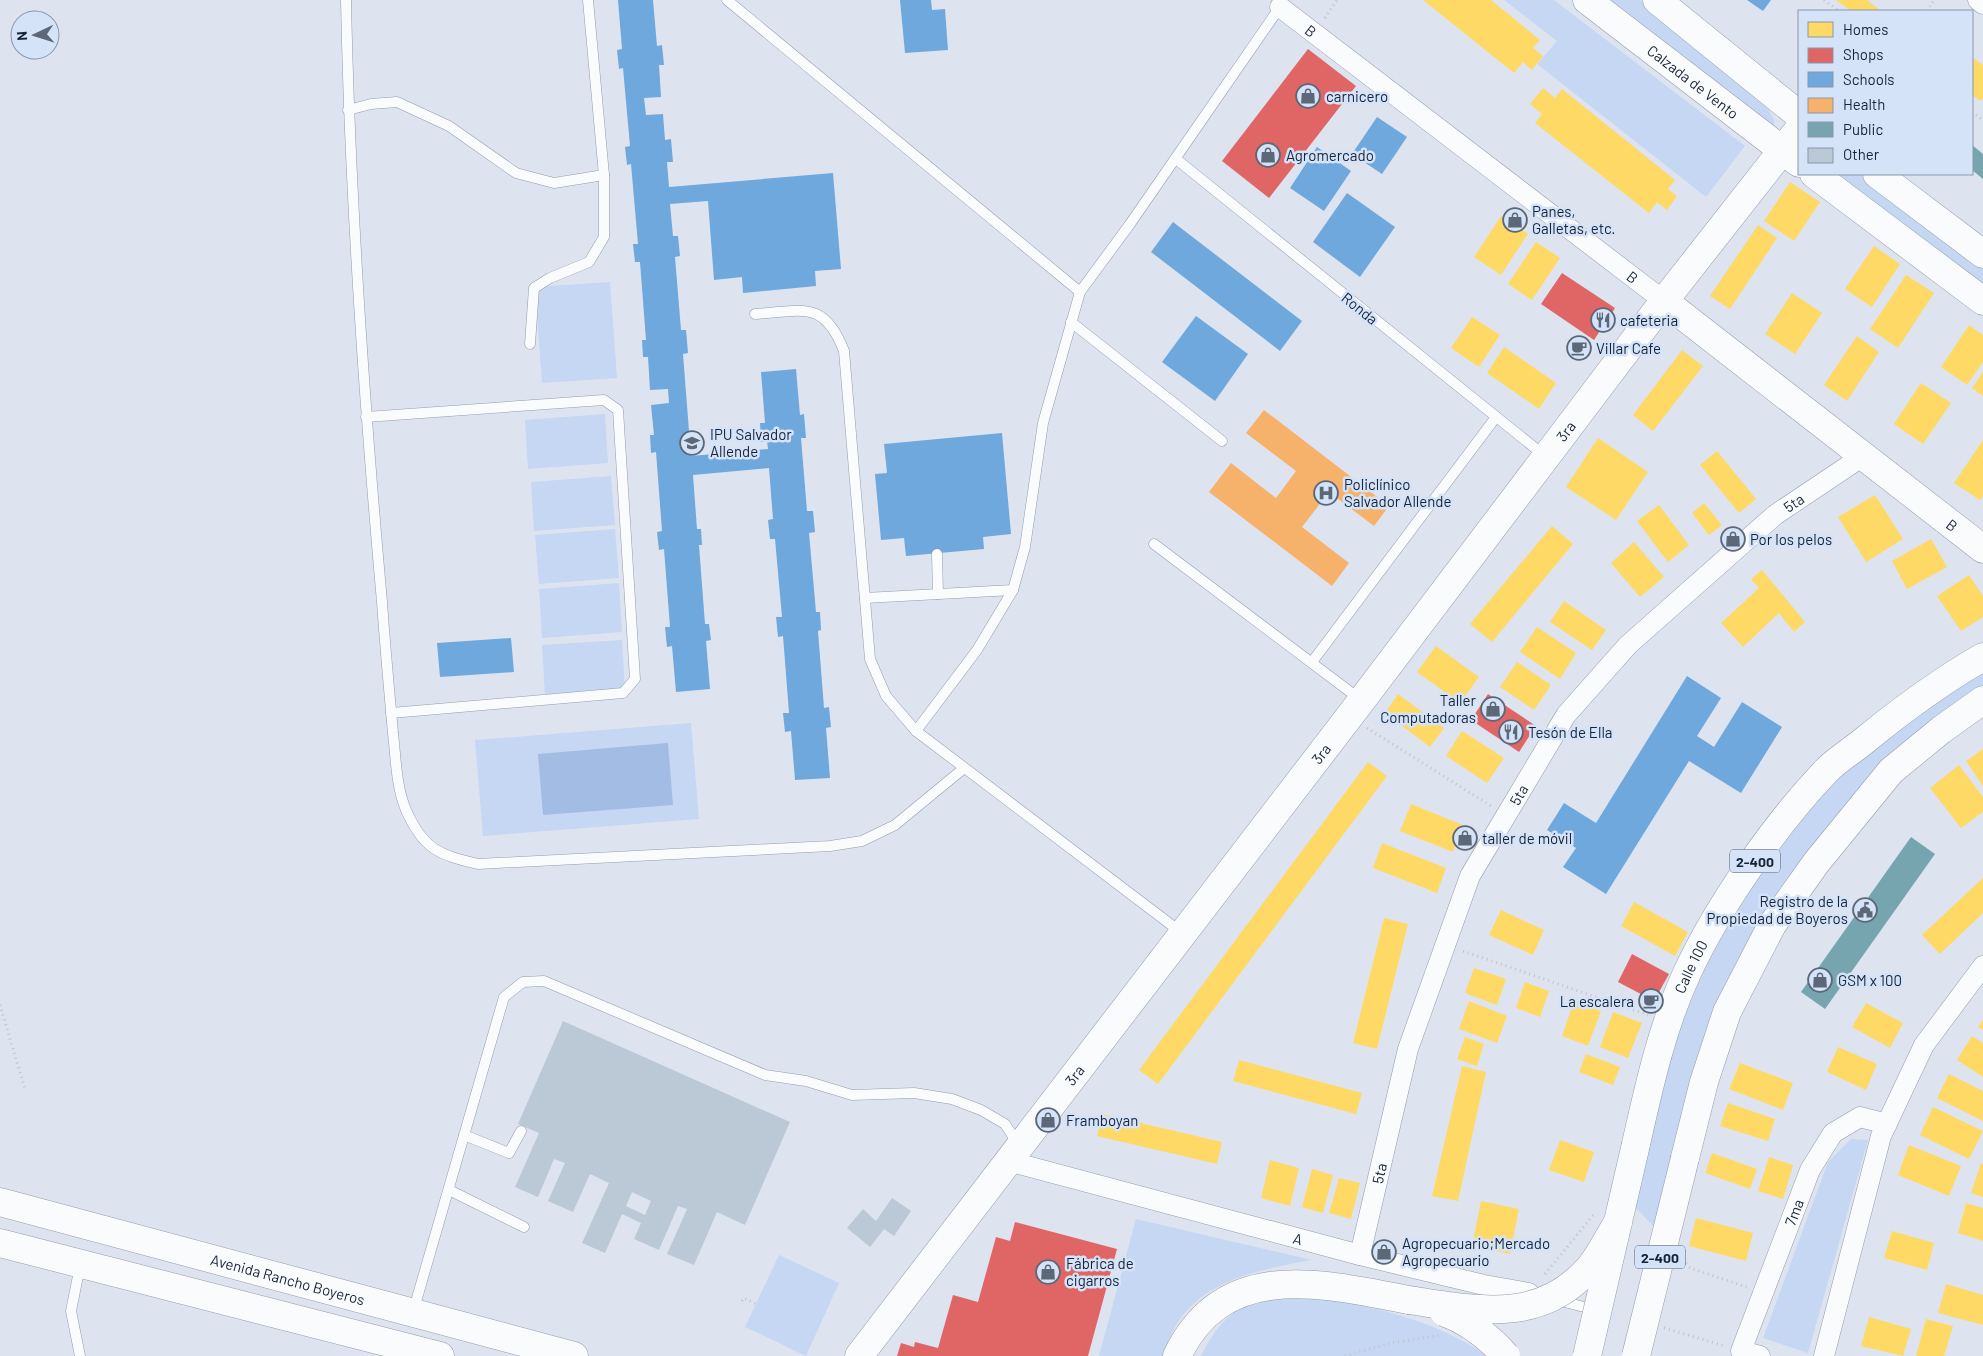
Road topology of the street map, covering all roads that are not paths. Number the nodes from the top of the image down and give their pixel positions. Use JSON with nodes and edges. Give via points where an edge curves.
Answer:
{"nodes":[{"id":1,"x":346,"y":0,"type":"edge"},
{"id":2,"x":588,"y":0,"type":"edge"},
{"id":3,"x":727,"y":0,"type":"edge"},
{"id":4,"x":1587,"y":0,"type":"edge"},
{"id":5,"x":1658,"y":0,"type":"edge"},
{"id":6,"x":1978,"y":0,"type":"edge"},
{"id":7,"x":1983,"y":4,"type":"edge"},
{"id":8,"x":1280,"y":6,"type":"joint"},
{"id":9,"x":348,"y":110,"type":"junction"},
{"id":10,"x":1798,"y":114,"type":"edge"},
{"id":11,"x":1798,"y":132,"type":"edge"},
{"id":12,"x":1791,"y":157,"type":"edge"},
{"id":13,"x":1176,"y":159,"type":"junction"},
{"id":14,"x":604,"y":175,"type":"junction"},
{"id":15,"x":1815,"y":175,"type":"edge"},
{"id":16,"x":1878,"y":175,"type":"edge"},
{"id":17,"x":1983,"y":254,"type":"edge"},
{"id":18,"x":1080,"y":292,"type":"junction"},
{"id":19,"x":1664,"y":300,"type":"junction"},
{"id":20,"x":1983,"y":301,"type":"edge"},
{"id":21,"x":755,"y":314,"type":"dead end"},
{"id":22,"x":1071,"y":322,"type":"junction"},
{"id":23,"x":530,"y":344,"type":"dead end"},
{"id":24,"x":366,"y":417,"type":"junction"},
{"id":25,"x":1496,"y":417,"type":"junction"},
{"id":26,"x":1222,"y":441,"type":"dead end"},
{"id":27,"x":1863,"y":456,"type":"junction"},
{"id":28,"x":1545,"y":457,"type":"junction"},
{"id":29,"x":1154,"y":544,"type":"dead end"},
{"id":30,"x":1983,"y":549,"type":"edge"},
{"id":31,"x":937,"y":554,"type":"dead end"},
{"id":32,"x":1013,"y":590,"type":"junction"},
{"id":33,"x":938,"y":594,"type":"junction"},
{"id":34,"x":865,"y":598,"type":"junction"},
{"id":35,"x":1983,"y":657,"type":"edge"},
{"id":36,"x":1312,"y":662,"type":"junction"},
{"id":37,"x":1983,"y":700,"type":"edge"},
{"id":38,"x":1356,"y":709,"type":"junction"},
{"id":39,"x":391,"y":713,"type":"junction"},
{"id":40,"x":916,"y":731,"type":"junction"},
{"id":41,"x":963,"y":769,"type":"junction"},
{"id":42,"x":1183,"y":934,"type":"junction"},
{"id":43,"x":1983,"y":966,"type":"edge"},
{"id":44,"x":1887,"y":1124,"type":"junction"},
{"id":45,"x":521,"y":1131,"type":"dead end"},
{"id":46,"x":464,"y":1135,"type":"junction"},
{"id":47,"x":1014,"y":1153,"type":"junction"},
{"id":48,"x":449,"y":1190,"type":"junction"},
{"id":49,"x":0,"y":1202,"type":"edge"},
{"id":50,"x":1607,"y":1217,"type":"junction"},
{"id":51,"x":524,"y":1227,"type":"dead end"},
{"id":52,"x":0,"y":1243,"type":"edge"},
{"id":53,"x":1360,"y":1255,"type":"junction"},
{"id":54,"x":81,"y":1265,"type":"junction"},
{"id":55,"x":1529,"y":1293,"type":"joint"},
{"id":56,"x":1410,"y":1300,"type":"junction"},
{"id":57,"x":1226,"y":1302,"type":"junction"},
{"id":58,"x":1588,"y":1308,"type":"dead end"},
{"id":59,"x":413,"y":1313,"type":"junction"},
{"id":60,"x":419,"y":1352,"type":"edge"},
{"id":61,"x":1738,"y":1354,"type":"edge"},
{"id":62,"x":80,"y":1356,"type":"edge"},
{"id":63,"x":440,"y":1356,"type":"edge"},
{"id":64,"x":574,"y":1356,"type":"edge"},
{"id":65,"x":859,"y":1356,"type":"edge"},
{"id":66,"x":1176,"y":1356,"type":"edge"},
{"id":67,"x":1192,"y":1356,"type":"edge"},
{"id":68,"x":1506,"y":1356,"type":"edge"},
{"id":69,"x":1587,"y":1356,"type":"edge"},
{"id":70,"x":1636,"y":1356,"type":"edge"},
{"id":71,"x":1760,"y":1356,"type":"edge"},
{"id":72,"x":1824,"y":1356,"type":"edge"}],
"edges":[{"from":1,"to":9,"type":"lane"},
{"from":2,"to":14,"type":"lane"},
{"from":3,"to":18,"type":"lane"},
{"from":4,"to":12,"type":"main road","name":"Calzada de Vento"},
{"from":5,"to":10,"type":"main road"},
{"from":6,"to":7,"type":"street"},
{"from":8,"to":13,"type":"lane"},
{"from":8,"to":19,"type":"street","name":"B"},
{"from":9,"to":14,"type":"lane","via":[[397,102],[449,126],[516,173],[554,183]]},
{"from":9,"to":24,"type":"lane"},
{"from":11,"to":12,"type":"main road","name":"3ra"},
{"from":12,"to":19,"type":"main road","name":"3ra"},
{"from":13,"to":18,"type":"lane"},
{"from":13,"to":25,"type":"lane","name":"Ronda"},
{"from":14,"to":23,"type":"lane","via":[[604,238],[589,262],[534,288]]},
{"from":15,"to":20,"type":"main road"},
{"from":16,"to":17,"type":"main road"},
{"from":18,"to":22,"type":"lane"},
{"from":19,"to":27,"type":"main road","name":"B"},
{"from":19,"to":28,"type":"main road","name":"3ra"},
{"from":21,"to":34,"type":"lane","via":[[806,310],[823,316],[839,337],[844,351]]},
{"from":22,"to":26,"type":"lane"},
{"from":22,"to":32,"type":"lane","via":[[1043,423],[1025,547]]},
{"from":24,"to":39,"type":"lane"},
{"from":24,"to":39,"type":"lane","via":[[604,400],[618,410],[635,679],[623,693]]},
{"from":25,"to":28,"type":"lane","name":"Ronda"},
{"from":25,"to":36,"type":"lane"},
{"from":27,"to":30,"type":"main road","name":"B"},
{"from":27,"to":53,"type":"street","name":"5ta","via":[[1775,515],[1628,645],[1566,715],[1470,876],[1408,1049]]},
{"from":28,"to":38,"type":"main road","name":"3ra"},
{"from":29,"to":36,"type":"lane"},
{"from":31,"to":33,"type":"lane"},
{"from":32,"to":33,"type":"lane"},
{"from":32,"to":40,"type":"lane","via":[[977,650]]},
{"from":33,"to":34,"type":"lane"},
{"from":34,"to":40,"type":"lane","via":[[870,659],[886,696]]},
{"from":35,"to":50,"type":"main road","name":"Calle 100","number":"2-400","bridge":true,"via":[[1902,710],[1828,770],[1770,838],[1728,901],[1688,972],[1649,1084],[1636,1144]]},
{"from":36,"to":38,"type":"lane"},
{"from":37,"to":70,"type":"main road","number":"2-400","bridge":true,"via":[[1890,771],[1816,863],[1772,925],[1727,1012],[1704,1082]]},
{"from":38,"to":42,"type":"main road","name":"3ra"},
{"from":39,"to":41,"type":"lane","via":[[398,779],[406,809],[420,834],[434,850],[478,864],[830,846],[862,841],[895,825]]},
{"from":40,"to":41,"type":"lane"},
{"from":41,"to":42,"type":"lane"},
{"from":42,"to":47,"type":"main road","name":"3ra"},
{"from":43,"to":44,"type":"street","via":[[1924,1045]]},
{"from":44,"to":61,"type":"street","name":"7ma","via":[[1860,1117],[1833,1133],[1810,1170]]},
{"from":44,"to":72,"type":"street","via":[[1881,1136]]},
{"from":45,"to":46,"type":"lane","via":[[509,1153]]},
{"from":46,"to":47,"type":"lane","via":[[504,997],[523,982],[544,981],[764,1076],[806,1081],[852,1095],[914,1093],[952,1099],[1005,1124]]},
{"from":46,"to":48,"type":"lane"},
{"from":47,"to":53,"type":"street","name":"A"},
{"from":47,"to":65,"type":"main road","name":"3ra"},
{"from":48,"to":51,"type":"lane"},
{"from":48,"to":59,"type":"lane"},
{"from":49,"to":59,"type":"main road","name":"Avenida Rancho Boyeros"},
{"from":50,"to":56,"type":"main road","bridge":true,"via":[[1591,1266],[1558,1295],[1533,1306],[1488,1310]]},
{"from":50,"to":69,"type":"main road","name":"Calle 100","number":"2-400","bridge":true},
{"from":52,"to":54,"type":"main road"},
{"from":53,"to":55,"type":"street","name":"A"},
{"from":54,"to":60,"type":"main road"},
{"from":54,"to":62,"type":"lane","via":[[71,1311]]},
{"from":55,"to":58,"type":"lane","name":"A"},
{"from":56,"to":57,"type":"main road","via":[[1323,1285],[1268,1285]]},
{"from":56,"to":68,"type":"main road","bridge":true,"via":[[1471,1325]]},
{"from":57,"to":66,"type":"main road","via":[[1197,1324]]},
{"from":57,"to":67,"type":"main road","via":[[1200,1338]]},
{"from":59,"to":64,"type":"main road","name":"Avenida Rancho Boyeros"},
{"from":60,"to":63,"type":"main road"},
{"from":61,"to":71,"type":"street"}]}
